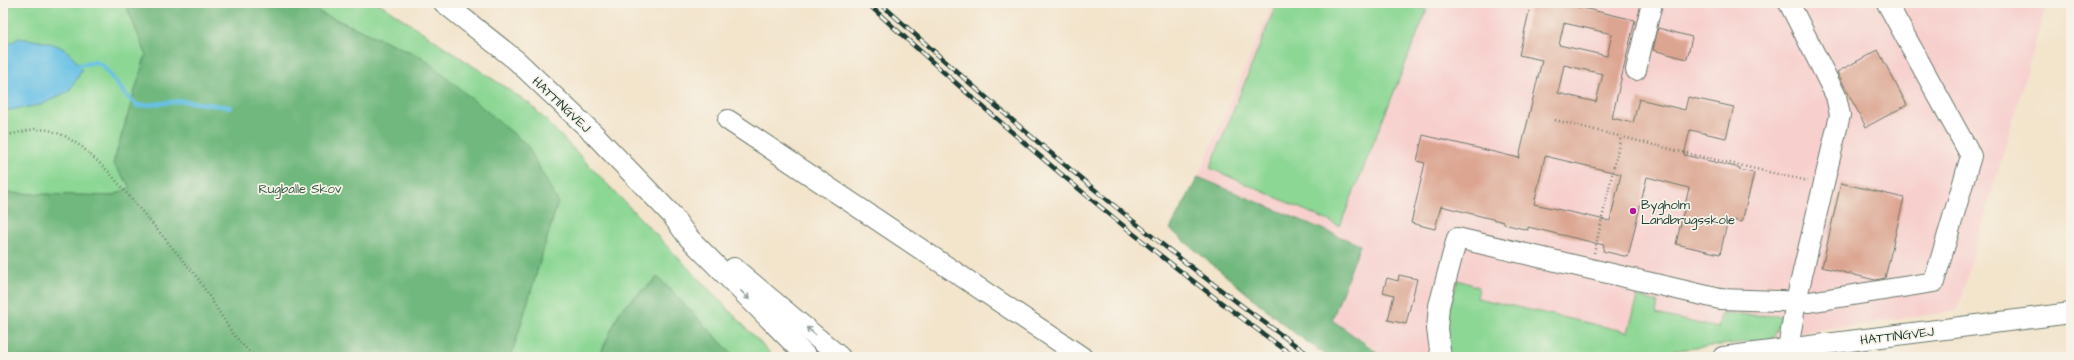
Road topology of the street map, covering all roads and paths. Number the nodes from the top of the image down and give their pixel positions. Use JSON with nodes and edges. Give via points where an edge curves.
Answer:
{"nodes":[{"id":1,"x":444,"y":3,"type":"edge"},
{"id":2,"x":1652,"y":3,"type":"edge"},
{"id":3,"x":1789,"y":3,"type":"edge"},
{"id":4,"x":1887,"y":3,"type":"edge"},
{"id":5,"x":1636,"y":70,"type":"dead end"},
{"id":6,"x":728,"y":120,"type":"dead end"},
{"id":7,"x":1555,"y":120,"type":"dead end"},
{"id":8,"x":3,"y":136,"type":"edge"},
{"id":9,"x":1620,"y":136,"type":"junction"},
{"id":10,"x":1824,"y":184,"type":"junction"},
{"id":11,"x":672,"y":214,"type":"junction"},
{"id":12,"x":1590,"y":268,"type":"junction"},
{"id":13,"x":1796,"y":301,"type":"junction"},
{"id":14,"x":2071,"y":313,"type":"edge"},
{"id":15,"x":1788,"y":349,"type":"junction"},
{"id":16,"x":254,"y":357,"type":"edge"},
{"id":17,"x":806,"y":357,"type":"edge"},
{"id":18,"x":840,"y":357,"type":"edge"},
{"id":19,"x":1082,"y":357,"type":"edge"},
{"id":20,"x":1441,"y":357,"type":"edge"},
{"id":21,"x":1723,"y":357,"type":"edge"}],
"edges":[{"from":1,"to":11,"type":"street","name":"HATTINGVEJ","via":[[517,61],[593,133]]},
{"from":2,"to":5,"type":"street"},
{"from":3,"to":10,"type":"street","via":[[1836,96],[1840,115]]},
{"from":4,"to":13,"type":"street","via":[[1971,156],[1934,282],[1809,302]]},
{"from":6,"to":19,"type":"street"},
{"from":7,"to":9,"type":"path"},
{"from":8,"to":16,"type":"path","via":[[35,129],[49,130],[82,146],[108,172],[197,277],[233,334]]},
{"from":9,"to":10,"type":"path"},
{"from":9,"to":12,"type":"path"},
{"from":10,"to":13,"type":"street"},
{"from":11,"to":17,"type":"street","name":"HATTINGVEJ","one_way":true,"via":[[688,237]]},
{"from":18,"to":11,"type":"street","name":"HATTINGVEJ","one_way":true},
{"from":12,"to":13,"type":"street","via":[[1720,299]]},
{"from":12,"to":20,"type":"street","via":[[1457,238],[1439,306],[1437,329]]},
{"from":13,"to":15,"type":"street"},
{"from":14,"to":15,"type":"street","name":"HATTINGVEJ"},
{"from":15,"to":21,"type":"street","name":"HATTINGVEJ"}]}
